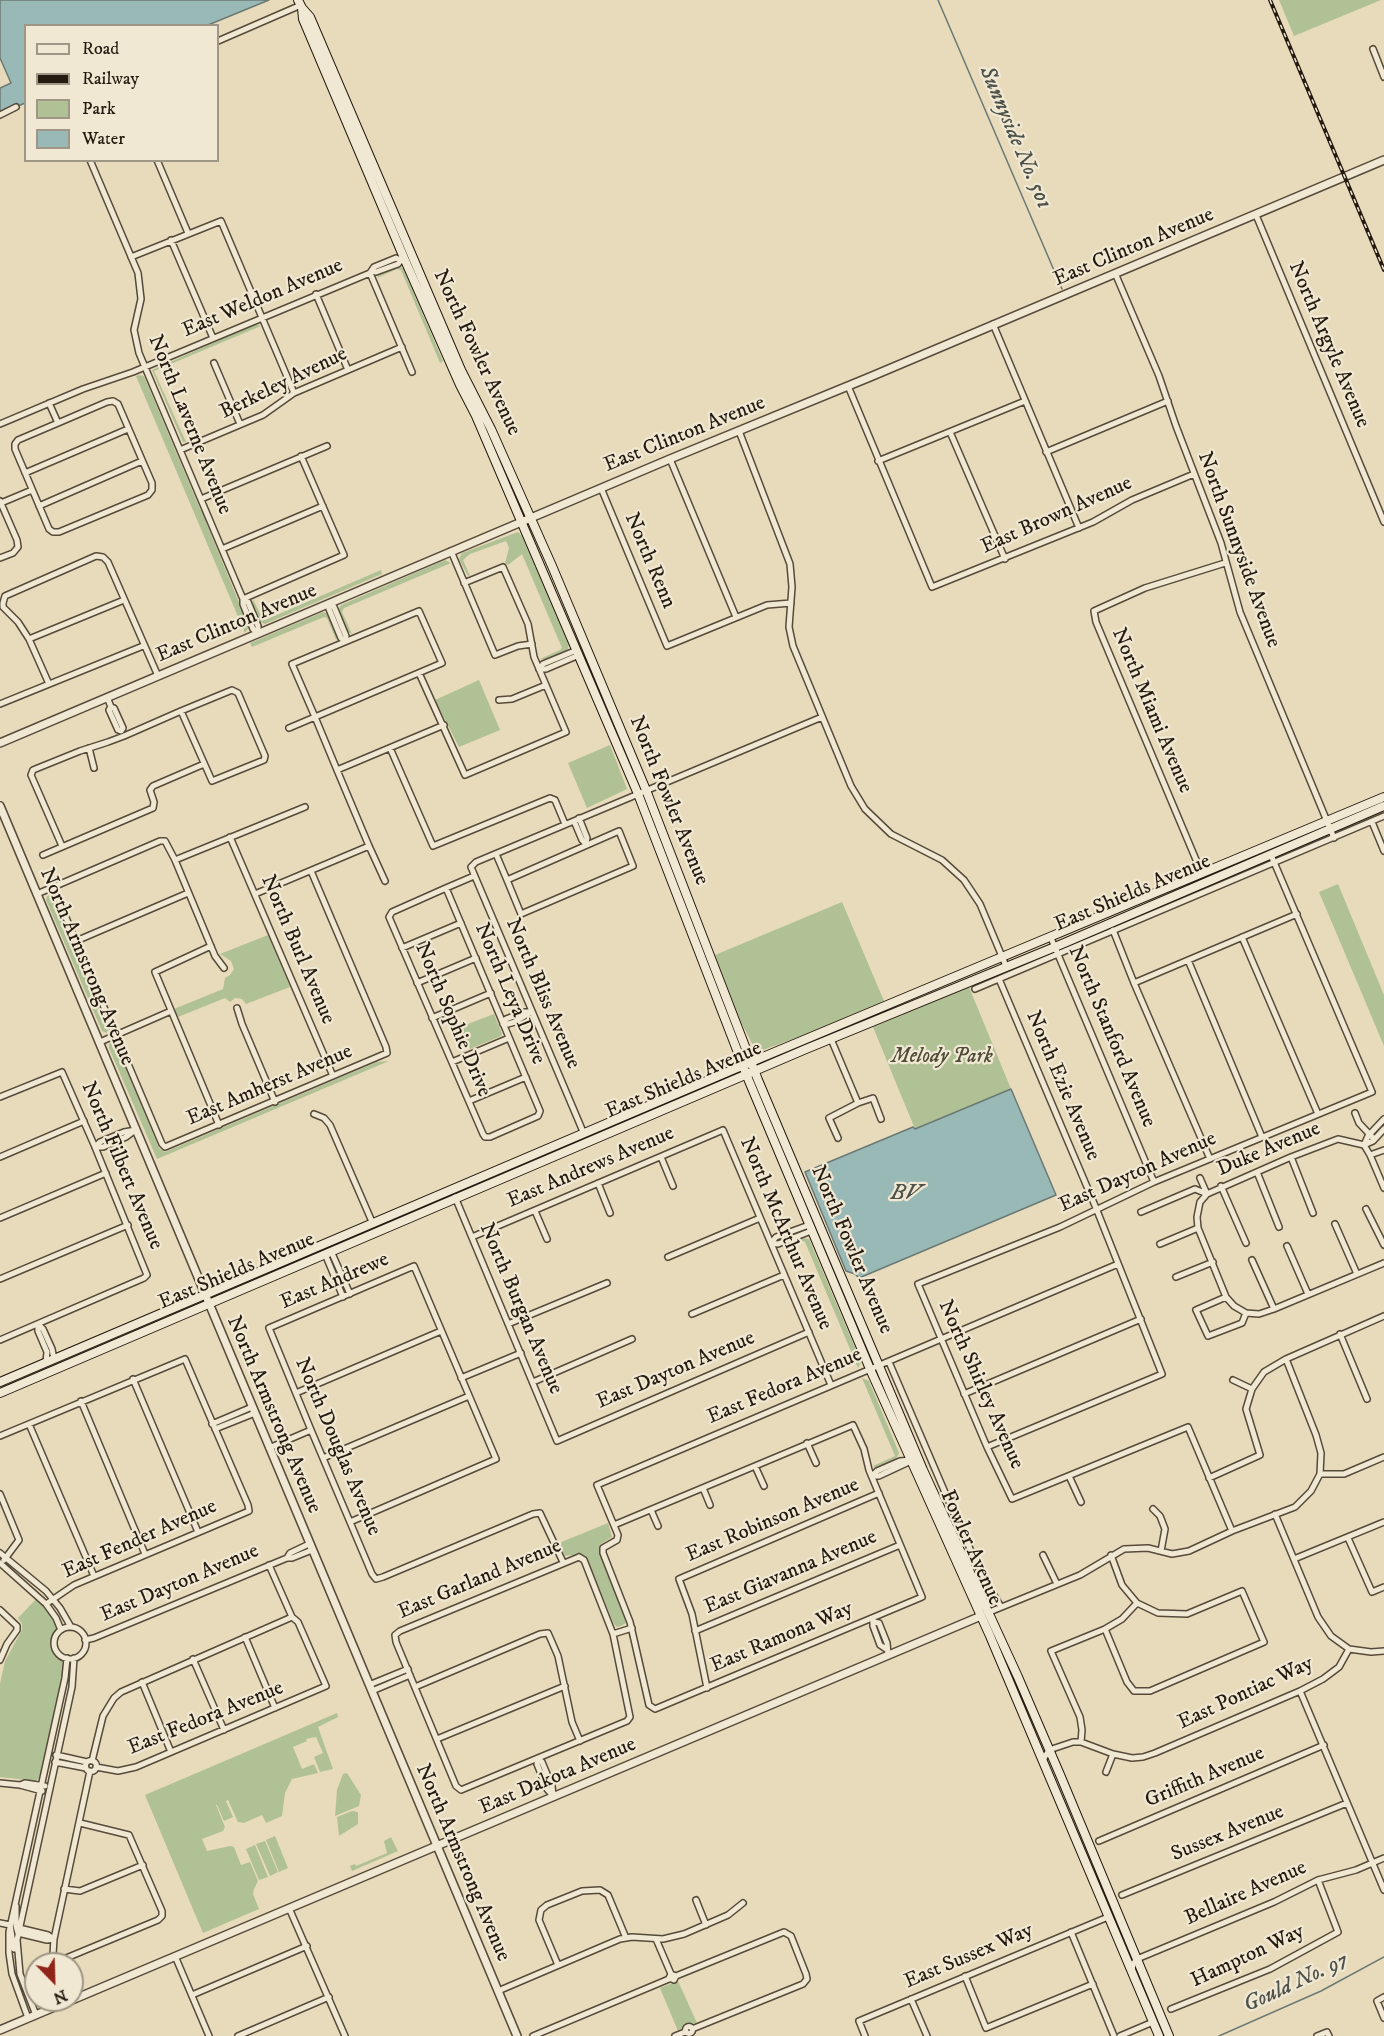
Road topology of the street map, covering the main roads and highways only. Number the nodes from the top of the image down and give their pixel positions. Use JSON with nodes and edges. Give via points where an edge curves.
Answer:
{"nodes":[{"id":1,"x":300,"y":4,"type":"edge"},
{"id":2,"x":345,"y":116,"type":"junction"},
{"id":3,"x":373,"y":164,"type":"junction"},
{"id":4,"x":405,"y":258,"type":"junction"},
{"id":5,"x":578,"y":652,"type":"junction"},
{"id":6,"x":603,"y":689,"type":"junction"},
{"id":7,"x":1384,"y":797,"type":"edge"},
{"id":8,"x":1384,"y":806,"type":"edge"},
{"id":9,"x":1328,"y":825,"type":"junction"},
{"id":10,"x":666,"y":867,"type":"junction"},
{"id":11,"x":700,"y":930,"type":"junction"},
{"id":12,"x":1004,"y":961,"type":"junction"},
{"id":13,"x":935,"y":985,"type":"junction"},
{"id":14,"x":879,"y":1019,"type":"junction"},
{"id":15,"x":751,"y":1062,"type":"junction"},
{"id":16,"x":742,"y":1066,"type":"junction"},
{"id":17,"x":755,"y":1071,"type":"junction"},
{"id":18,"x":746,"y":1075,"type":"junction"},
{"id":19,"x":650,"y":1106,"type":"junction"},
{"id":20,"x":584,"y":1134,"type":"junction"},
{"id":21,"x":588,"y":1142,"type":"junction"},
{"id":22,"x":525,"y":1168,"type":"junction"},
{"id":23,"x":810,"y":1228,"type":"junction"},
{"id":24,"x":838,"y":1268,"type":"junction"},
{"id":25,"x":54,"y":1359,"type":"junction"},
{"id":26,"x":0,"y":1382,"type":"edge"},
{"id":27,"x":0,"y":1392,"type":"edge"},
{"id":28,"x":984,"y":1614,"type":"junction"},
{"id":29,"x":1018,"y":1703,"type":"junction"},
{"id":30,"x":1049,"y":1750,"type":"junction"},
{"id":31,"x":1063,"y":1810,"type":"junction"},
{"id":32,"x":1097,"y":1865,"type":"junction"},
{"id":33,"x":1108,"y":1917,"type":"junction"},
{"id":34,"x":1137,"y":1959,"type":"junction"},
{"id":35,"x":1153,"y":2022,"type":"junction"},
{"id":36,"x":1159,"y":2036,"type":"edge"},
{"id":37,"x":1164,"y":2036,"type":"edge"},
{"id":38,"x":1169,"y":2036,"type":"edge"}],
"edges":[{"from":1,"to":2,"type":"main road","name":"North Fowler Avenue"},
{"from":1,"to":3,"type":"main road","name":"North Fowler Avenue","via":[[310,17]]},
{"from":2,"to":3,"type":"main road"},
{"from":2,"to":4,"type":"main road","name":"North Fowler Avenue"},
{"from":3,"to":4,"type":"main road","name":"North Fowler Avenue"},
{"from":4,"to":5,"type":"main road","name":"North Fowler Avenue"},
{"from":4,"to":6,"type":"main road","name":"North Fowler Avenue","via":[[495,437]]},
{"from":5,"to":6,"type":"main road","via":[[583,654],[597,685]]},
{"from":5,"to":10,"type":"main road","name":"North Fowler Avenue"},
{"from":6,"to":11,"type":"main road","name":"North Fowler Avenue"},
{"from":7,"to":9,"type":"main road","name":"East Shields Avenue"},
{"from":8,"to":9,"type":"main road","name":"East Shields Avenue"},
{"from":9,"to":12,"type":"main road","name":"East Shields Avenue","via":[[1202,874]]},
{"from":9,"to":12,"type":"main road","name":"East Shields Avenue","via":[[1271,855],[1056,951]]},
{"from":10,"to":11,"type":"main road","via":[[674,873],[687,909]]},
{"from":10,"to":16,"type":"main road","name":"North Fowler Avenue"},
{"from":11,"to":15,"type":"main road","name":"North Fowler Avenue"},
{"from":12,"to":13,"type":"main road","name":"East Shields Avenue"},
{"from":12,"to":14,"type":"main road","name":"East Shields Avenue"},
{"from":13,"to":14,"type":"main road","via":[[882,1012]]},
{"from":13,"to":15,"type":"main road","name":"East Shields Avenue"},
{"from":14,"to":17,"type":"main road","name":"East Shields Avenue"},
{"from":15,"to":16,"type":"main road","name":"East Shields Avenue"},
{"from":15,"to":17,"type":"main road","name":"North Fowler Avenue"},
{"from":16,"to":18,"type":"main road","name":"North Fowler Avenue"},
{"from":16,"to":19,"type":"main road","name":"East Shields Avenue"},
{"from":17,"to":18,"type":"main road","name":"East Shields Avenue"},
{"from":17,"to":24,"type":"main road","name":"North Fowler Avenue"},
{"from":18,"to":21,"type":"main road","name":"East Shields Avenue"},
{"from":18,"to":23,"type":"main road","name":"Fowler Avenue"},
{"from":19,"to":20,"type":"main road","name":"East Shields Avenue"},
{"from":19,"to":21,"type":"main road","via":[[644,1113]]},
{"from":20,"to":22,"type":"main road","via":[[583,1139]]},
{"from":20,"to":25,"type":"main road","name":"East Shields Avenue"},
{"from":21,"to":22,"type":"main road","name":"East Shields Avenue"},
{"from":22,"to":27,"type":"main road","name":"East Shields Avenue"},
{"from":23,"to":24,"type":"main road","via":[[813,1225],[817,1229],[832,1264]]},
{"from":23,"to":28,"type":"main road","name":"Fowler Avenue","via":[[911,1461]]},
{"from":24,"to":28,"type":"main road","name":"North Fowler Avenue"},
{"from":25,"to":26,"type":"main road","name":"East Shields Avenue"},
{"from":25,"to":27,"type":"main road","via":[[51,1366]]},
{"from":28,"to":29,"type":"main road","name":"Fowler Avenue"},
{"from":28,"to":30,"type":"main road","name":"Fowler Avenue"},
{"from":29,"to":30,"type":"main road","via":[[1043,1749]]},
{"from":29,"to":31,"type":"main road","name":"Fowler Avenue"},
{"from":30,"to":32,"type":"main road","name":"Fowler Avenue"},
{"from":31,"to":32,"type":"main road","via":[[1070,1812]]},
{"from":31,"to":33,"type":"main road","name":"Fowler Avenue"},
{"from":32,"to":34,"type":"main road","name":"Fowler Avenue"},
{"from":33,"to":34,"type":"main road","via":[[1117,1925],[1129,1954]]},
{"from":33,"to":35,"type":"main road","name":"Fowler Avenue"},
{"from":34,"to":38,"type":"main road","name":"Fowler Avenue"},
{"from":35,"to":36,"type":"main road","name":"Fowler Avenue"},
{"from":35,"to":37,"type":"main road"}]}
